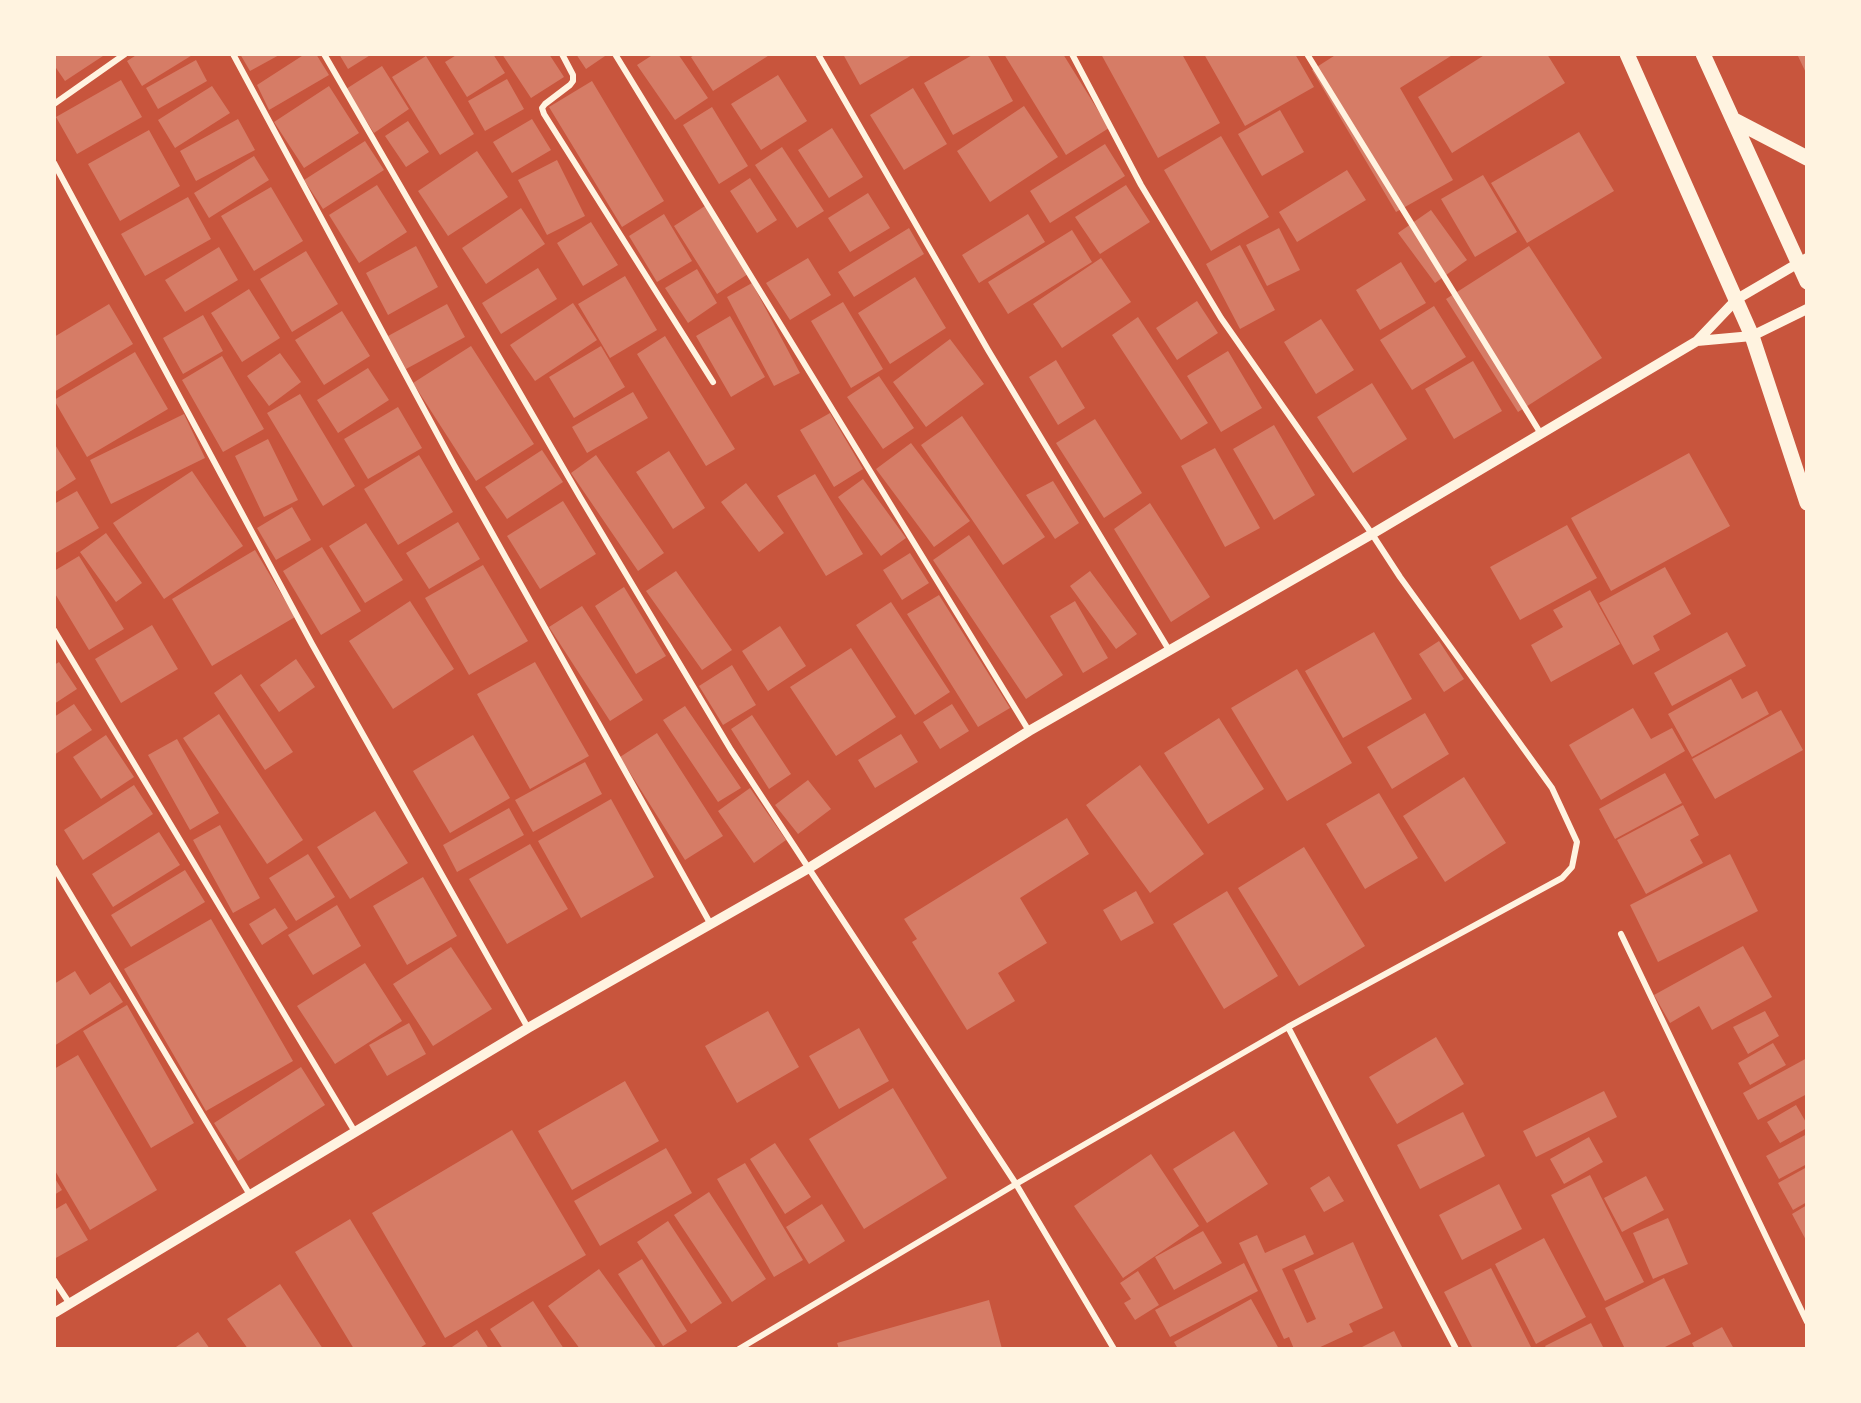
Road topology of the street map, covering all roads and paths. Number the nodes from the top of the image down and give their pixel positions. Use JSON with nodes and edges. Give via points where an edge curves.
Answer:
{"nodes":[{"id":1,"x":125,"y":54,"type":"edge"},
{"id":2,"x":233,"y":54,"type":"edge"},
{"id":3,"x":324,"y":54,"type":"edge"},
{"id":4,"x":562,"y":54,"type":"edge"},
{"id":5,"x":615,"y":54,"type":"edge"},
{"id":6,"x":818,"y":54,"type":"edge"},
{"id":7,"x":1072,"y":54,"type":"edge"},
{"id":8,"x":1307,"y":54,"type":"edge"},
{"id":9,"x":1626,"y":54,"type":"edge"},
{"id":10,"x":1703,"y":54,"type":"edge"},
{"id":11,"x":54,"y":104,"type":"edge"},
{"id":12,"x":1734,"y":120,"type":"junction"},
{"id":13,"x":1807,"y":158,"type":"edge"},
{"id":14,"x":54,"y":163,"type":"edge"},
{"id":15,"x":1803,"y":260,"type":"edge"},
{"id":16,"x":1807,"y":282,"type":"edge"},
{"id":17,"x":1737,"y":299,"type":"junction"},
{"id":18,"x":1807,"y":309,"type":"edge"},
{"id":19,"x":1752,"y":336,"type":"junction"},
{"id":20,"x":1697,"y":341,"type":"junction"},
{"id":21,"x":712,"y":382,"type":"dead end"},
{"id":22,"x":1541,"y":434,"type":"junction"},
{"id":23,"x":1807,"y":503,"type":"edge"},
{"id":24,"x":1372,"y":534,"type":"junction"},
{"id":25,"x":54,"y":630,"type":"edge"},
{"id":26,"x":1169,"y":651,"type":"junction"},
{"id":27,"x":1029,"y":731,"type":"junction"},
{"id":28,"x":54,"y":867,"type":"edge"},
{"id":29,"x":809,"y":868,"type":"junction"},
{"id":30,"x":710,"y":923,"type":"junction"},
{"id":31,"x":1621,"y":934,"type":"dead end"},
{"id":32,"x":1288,"y":1027,"type":"junction"},
{"id":33,"x":528,"y":1028,"type":"junction"},
{"id":34,"x":355,"y":1132,"type":"junction"},
{"id":35,"x":1016,"y":1184,"type":"junction"},
{"id":36,"x":250,"y":1196,"type":"junction"},
{"id":37,"x":54,"y":1280,"type":"edge"},
{"id":38,"x":70,"y":1304,"type":"junction"},
{"id":39,"x":54,"y":1313,"type":"edge"},
{"id":40,"x":1807,"y":1322,"type":"edge"},
{"id":41,"x":739,"y":1349,"type":"edge"},
{"id":42,"x":1114,"y":1349,"type":"edge"},
{"id":43,"x":1456,"y":1349,"type":"edge"}],
"edges":[{"from":1,"to":11,"type":"street"},
{"from":2,"to":30,"type":"street","via":[[459,476]]},
{"from":3,"to":29,"type":"street","via":[[730,750]]},
{"from":4,"to":21,"type":"street","via":[[573,81],[545,104],[544,114]]},
{"from":5,"to":27,"type":"street"},
{"from":6,"to":26,"type":"street","via":[[988,350]]},
{"from":7,"to":24,"type":"street","via":[[1140,185],[1221,318]]},
{"from":8,"to":22,"type":"street"},
{"from":9,"to":17,"type":"main road"},
{"from":10,"to":12,"type":"main road"},
{"from":12,"to":13,"type":"main road"},
{"from":12,"to":15,"type":"main road"},
{"from":14,"to":33,"type":"street","via":[[306,633]]},
{"from":15,"to":16,"type":"main road"},
{"from":15,"to":17,"type":"street"},
{"from":17,"to":19,"type":"main road"},
{"from":17,"to":20,"type":"street"},
{"from":18,"to":19,"type":"street"},
{"from":19,"to":20,"type":"street"},
{"from":19,"to":23,"type":"main road"},
{"from":20,"to":22,"type":"street"},
{"from":22,"to":24,"type":"street"},
{"from":24,"to":26,"type":"street"},
{"from":24,"to":32,"type":"street","via":[[1552,788],[1577,842],[1572,867],[1562,878]]},
{"from":25,"to":34,"type":"street"},
{"from":26,"to":27,"type":"street"},
{"from":27,"to":29,"type":"street"},
{"from":28,"to":36,"type":"street"},
{"from":29,"to":30,"type":"street"},
{"from":29,"to":35,"type":"street"},
{"from":30,"to":33,"type":"street"},
{"from":31,"to":40,"type":"street"},
{"from":32,"to":35,"type":"street"},
{"from":32,"to":43,"type":"street"},
{"from":33,"to":34,"type":"street"},
{"from":34,"to":36,"type":"street"},
{"from":35,"to":41,"type":"street"},
{"from":35,"to":42,"type":"street"},
{"from":36,"to":38,"type":"street"},
{"from":37,"to":38,"type":"street"},
{"from":38,"to":39,"type":"street"}]}
